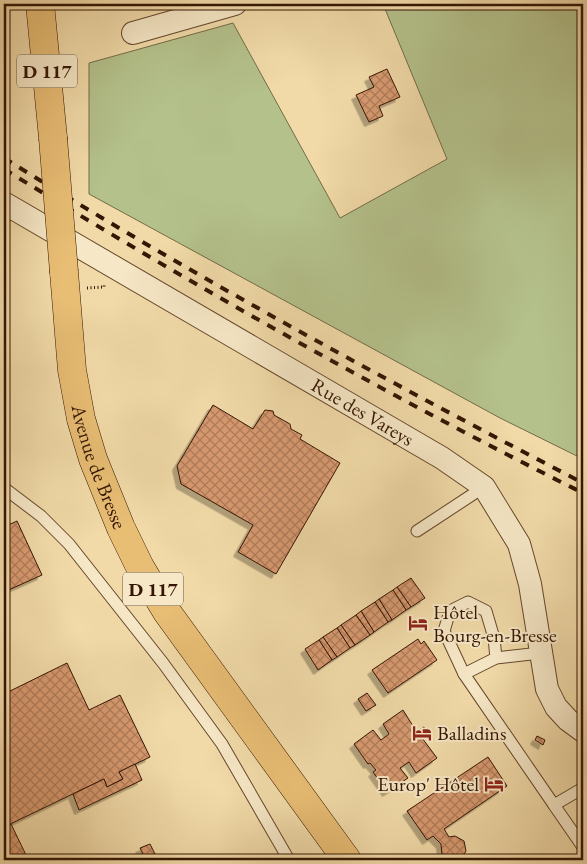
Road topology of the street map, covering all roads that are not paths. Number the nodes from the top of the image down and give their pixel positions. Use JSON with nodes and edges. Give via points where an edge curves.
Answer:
{"nodes":[{"id":1,"x":40,"y":4,"type":"edge"},
{"id":2,"x":235,"y":4,"type":"edge"},
{"id":3,"x":133,"y":33,"type":"dead end"},
{"id":4,"x":4,"y":203,"type":"edge"},
{"id":5,"x":484,"y":487,"type":"junction"},
{"id":6,"x":4,"y":488,"type":"edge"},
{"id":7,"x":417,"y":531,"type":"dead end"},
{"id":8,"x":540,"y":653,"type":"junction"},
{"id":9,"x":496,"y":658,"type":"junction"},
{"id":10,"x":464,"y":674,"type":"junction"},
{"id":11,"x":583,"y":731,"type":"edge"},
{"id":12,"x":583,"y":788,"type":"edge"},
{"id":13,"x":554,"y":805,"type":"junction"},
{"id":14,"x":583,"y":847,"type":"edge"},
{"id":15,"x":289,"y":860,"type":"edge"},
{"id":16,"x":346,"y":860,"type":"edge"}],
"edges":[{"from":1,"to":16,"type":"main road","name":"Avenue de Bresse","number":"D 117","bridge":true,"via":[[72,370],[93,459],[136,559],[167,612]]},
{"from":2,"to":3,"type":"street"},
{"from":4,"to":5,"type":"street","name":"Rue des Vareys","via":[[442,458]]},
{"from":5,"to":7,"type":"lane"},
{"from":5,"to":8,"type":"street","name":"Rue des Vareys","via":[[519,544],[530,584]]},
{"from":6,"to":15,"type":"lane","via":[[41,516],[69,544],[163,663],[222,744]]},
{"from":8,"to":9,"type":"lane"},
{"from":8,"to":11,"type":"street","name":"Rue des Vareys","via":[[547,689],[556,707]]},
{"from":9,"to":10,"type":"lane"},
{"from":9,"to":10,"type":"lane","via":[[486,611],[468,602],[450,611],[444,631]]},
{"from":10,"to":13,"type":"lane"},
{"from":12,"to":13,"type":"lane"},
{"from":13,"to":14,"type":"lane"}]}
